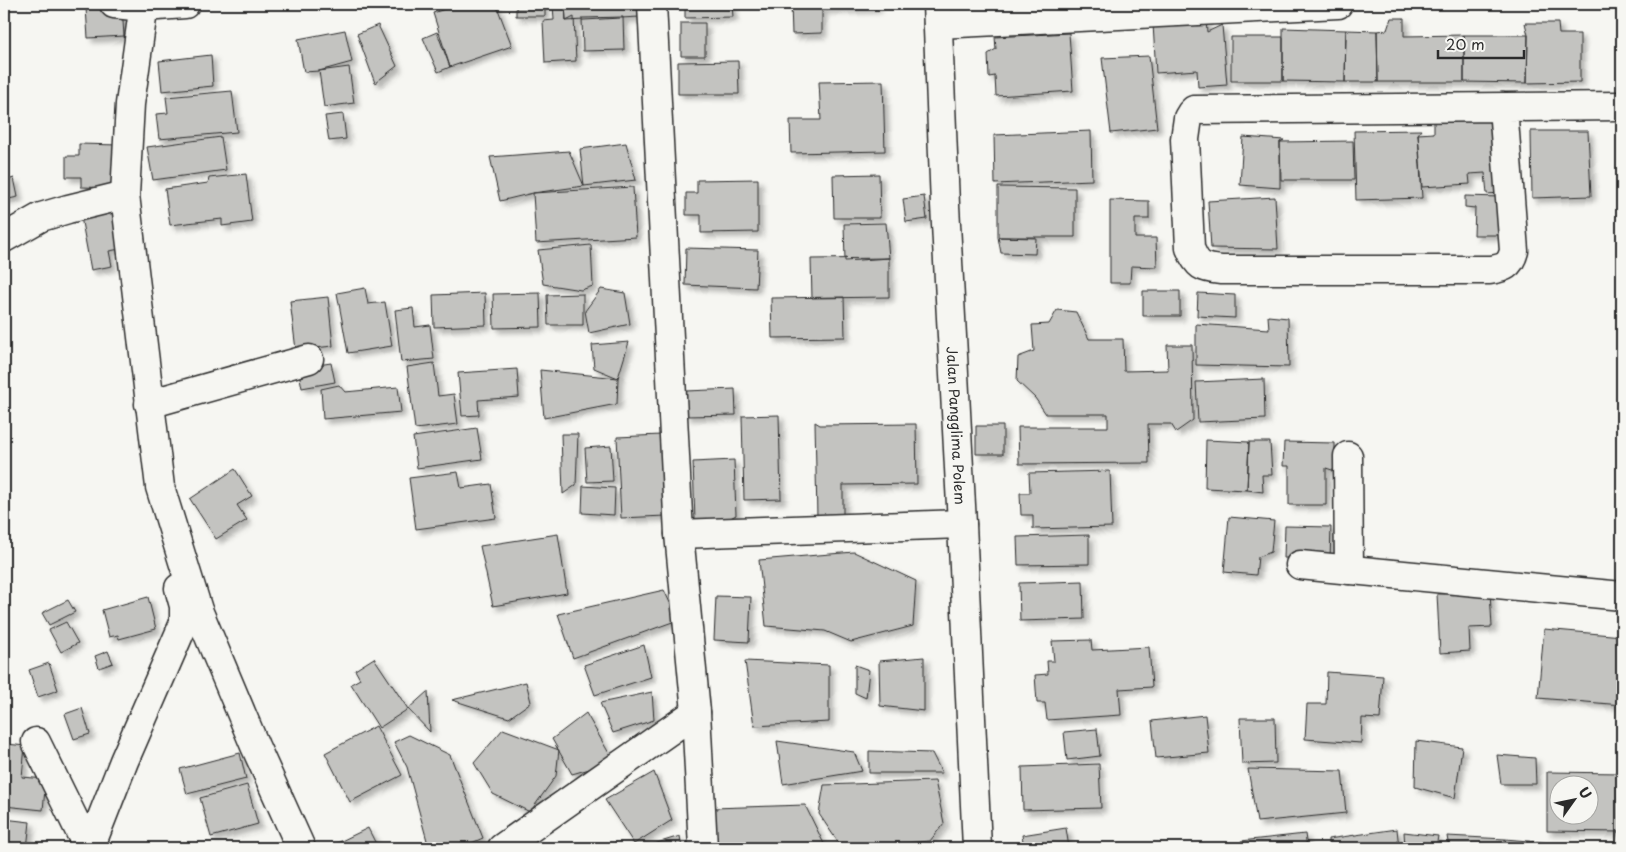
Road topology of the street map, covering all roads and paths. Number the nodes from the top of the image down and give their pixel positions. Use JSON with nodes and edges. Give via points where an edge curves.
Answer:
{"nodes":[{"id":1,"x":114,"y":4,"type":"edge"},
{"id":2,"x":185,"y":4,"type":"edge"},
{"id":3,"x":652,"y":4,"type":"edge"},
{"id":4,"x":1338,"y":4,"type":"edge"},
{"id":5,"x":144,"y":5,"type":"edge"},
{"id":6,"x":938,"y":14,"type":"edge"},
{"id":7,"x":1622,"y":106,"type":"edge"},
{"id":8,"x":1503,"y":107,"type":"junction"},
{"id":9,"x":125,"y":195,"type":"junction"},
{"id":10,"x":4,"y":238,"type":"edge"},
{"id":11,"x":309,"y":359,"type":"dead end"},
{"id":12,"x":149,"y":404,"type":"junction"},
{"id":13,"x":1348,"y":456,"type":"dead end"},
{"id":14,"x":160,"y":487,"type":"junction"},
{"id":15,"x":962,"y":524,"type":"junction"},
{"id":16,"x":680,"y":534,"type":"junction"},
{"id":17,"x":1300,"y":564,"type":"dead end"},
{"id":18,"x":1349,"y":570,"type":"junction"},
{"id":19,"x":1622,"y":596,"type":"edge"},
{"id":20,"x":696,"y":712,"type":"junction"},
{"id":21,"x":36,"y":742,"type":"dead end"},
{"id":22,"x":89,"y":848,"type":"edge"},
{"id":23,"x":301,"y":848,"type":"edge"},
{"id":24,"x":502,"y":848,"type":"edge"},
{"id":25,"x":703,"y":848,"type":"edge"},
{"id":26,"x":978,"y":848,"type":"edge"}],
"edges":[{"from":1,"to":5,"type":"street"},
{"from":2,"to":5,"type":"street"},
{"from":3,"to":16,"type":"street"},
{"from":4,"to":6,"type":"street"},
{"from":5,"to":9,"type":"street","via":[[130,104]]},
{"from":6,"to":15,"type":"street","name":"Jalan Pangglima Polem"},
{"from":7,"to":8,"type":"street"},
{"from":8,"to":8,"type":"street","via":[[1192,111],[1185,139],[1190,248],[1194,260],[1205,268],[1221,270],[1490,270],[1507,265],[1514,251]]},
{"from":9,"to":10,"type":"street","via":[[40,217]]},
{"from":9,"to":12,"type":"street"},
{"from":11,"to":12,"type":"street"},
{"from":12,"to":14,"type":"street"},
{"from":13,"to":18,"type":"street"},
{"from":14,"to":22,"type":"street","via":[[149,511],[178,583],[184,606],[184,623]]},
{"from":14,"to":23,"type":"street","via":[[198,610]]},
{"from":15,"to":16,"type":"street"},
{"from":15,"to":26,"type":"street","name":"Jalan Pangglima Polem"},
{"from":16,"to":20,"type":"street"},
{"from":17,"to":18,"type":"street"},
{"from":18,"to":19,"type":"street"},
{"from":20,"to":24,"type":"street"},
{"from":20,"to":25,"type":"street"},
{"from":21,"to":22,"type":"street"}]}
